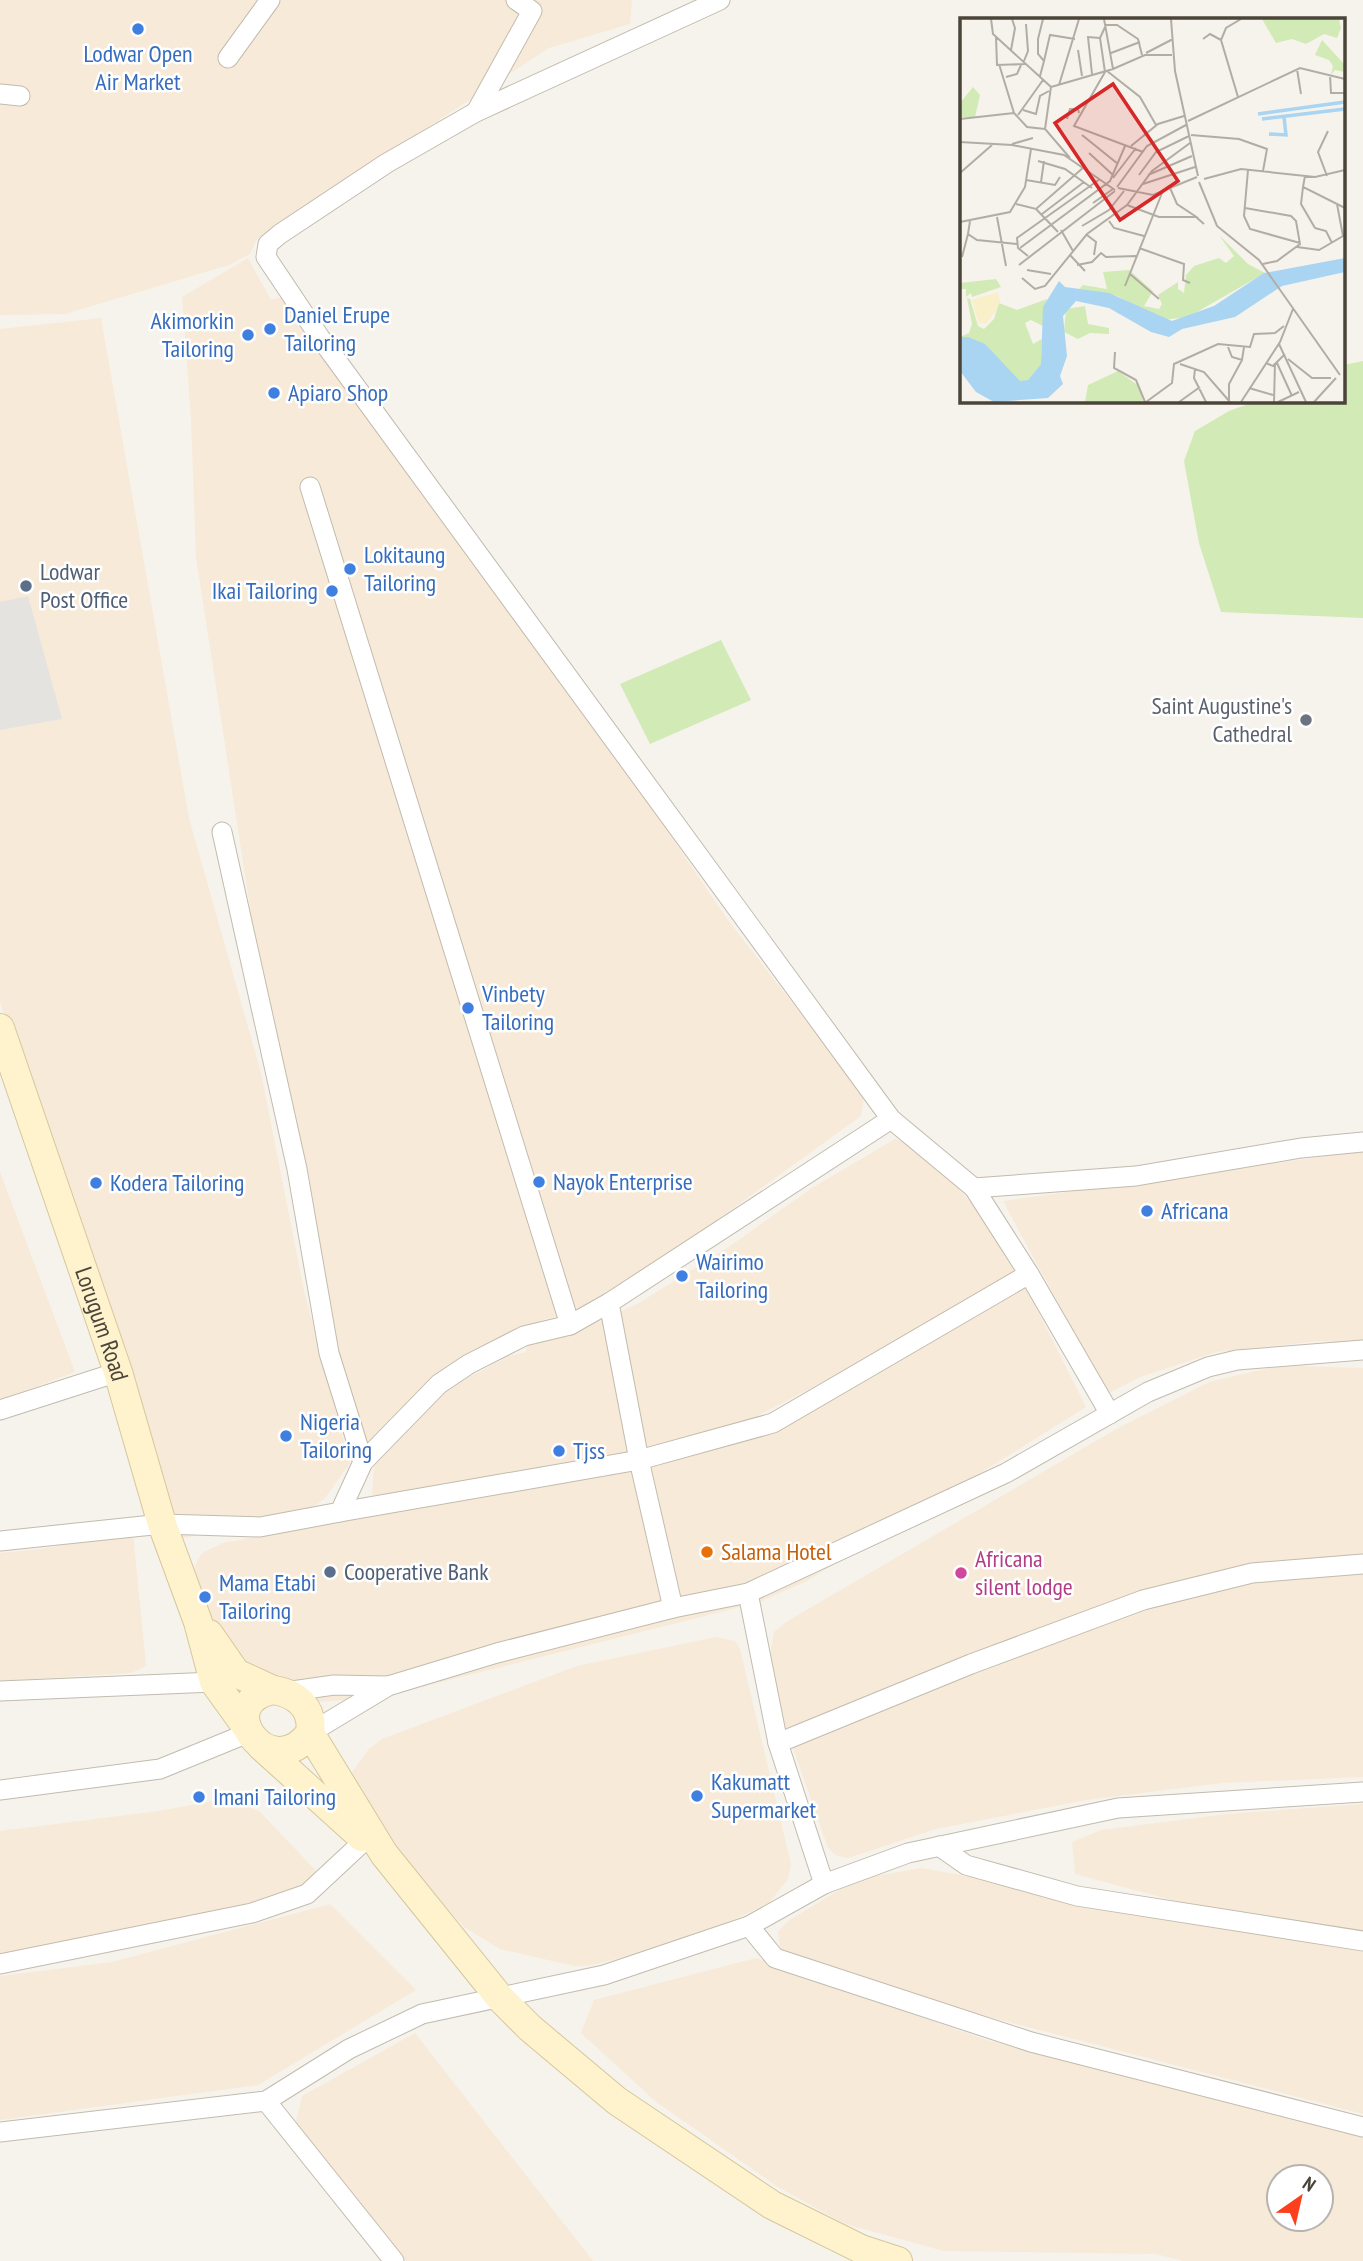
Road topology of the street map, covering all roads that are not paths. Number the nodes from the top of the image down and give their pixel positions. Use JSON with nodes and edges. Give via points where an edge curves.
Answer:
{"nodes":[{"id":1,"x":270,"y":0,"type":"edge"},
{"id":2,"x":516,"y":0,"type":"edge"},
{"id":3,"x":720,"y":0,"type":"edge"},
{"id":4,"x":228,"y":58,"type":"dead end"},
{"id":5,"x":0,"y":93,"type":"edge"},
{"id":6,"x":20,"y":96,"type":"dead end"},
{"id":7,"x":476,"y":112,"type":"junction"},
{"id":8,"x":310,"y":487,"type":"dead end"},
{"id":9,"x":222,"y":832,"type":"dead end"},
{"id":10,"x":0,"y":1028,"type":"edge"},
{"id":11,"x":891,"y":1119,"type":"junction"},
{"id":12,"x":1363,"y":1142,"type":"edge"},
{"id":13,"x":974,"y":1188,"type":"junction"},
{"id":14,"x":1029,"y":1274,"type":"junction"},
{"id":15,"x":609,"y":1303,"type":"junction"},
{"id":16,"x":570,"y":1325,"type":"junction"},
{"id":17,"x":1363,"y":1350,"type":"edge"},
{"id":18,"x":118,"y":1372,"type":"junction"},
{"id":19,"x":0,"y":1410,"type":"edge"},
{"id":20,"x":1110,"y":1414,"type":"junction"},
{"id":21,"x":639,"y":1460,"type":"junction"},
{"id":22,"x":363,"y":1462,"type":"junction"},
{"id":23,"x":340,"y":1512,"type":"junction"},
{"id":24,"x":162,"y":1524,"type":"junction"},
{"id":25,"x":0,"y":1541,"type":"edge"},
{"id":26,"x":1363,"y":1564,"type":"edge"},
{"id":27,"x":748,"y":1593,"type":"junction"},
{"id":28,"x":673,"y":1608,"type":"junction"},
{"id":29,"x":198,"y":1622,"type":"junction"},
{"id":30,"x":214,"y":1682,"type":"junction"},
{"id":31,"x":388,"y":1686,"type":"junction"},
{"id":32,"x":0,"y":1691,"type":"edge"},
{"id":33,"x":279,"y":1691,"type":"junction"},
{"id":34,"x":310,"y":1734,"type":"junction"},
{"id":35,"x":251,"y":1735,"type":"junction"},
{"id":36,"x":778,"y":1744,"type":"junction"},
{"id":37,"x":0,"y":1790,"type":"edge"},
{"id":38,"x":1363,"y":1792,"type":"edge"},
{"id":39,"x":939,"y":1846,"type":"junction"},
{"id":40,"x":374,"y":1847,"type":"junction"},
{"id":41,"x":824,"y":1884,"type":"junction"},
{"id":42,"x":749,"y":1926,"type":"junction"},
{"id":43,"x":1363,"y":1941,"type":"edge"},
{"id":44,"x":0,"y":1964,"type":"edge"},
{"id":45,"x":500,"y":1998,"type":"junction"},
{"id":46,"x":266,"y":2101,"type":"junction"},
{"id":47,"x":1363,"y":2127,"type":"edge"},
{"id":48,"x":0,"y":2132,"type":"edge"},
{"id":49,"x":394,"y":2261,"type":"edge"},
{"id":50,"x":898,"y":2261,"type":"edge"}],
"edges":[{"from":1,"to":4,"type":"street"},
{"from":2,"to":7,"type":"street","via":[[532,11]]},
{"from":3,"to":7,"type":"street"},
{"from":5,"to":6,"type":"street"},
{"from":7,"to":11,"type":"street","via":[[279,234],[268,244],[266,257],[321,339]]},
{"from":8,"to":16,"type":"street"},
{"from":9,"to":22,"type":"street","via":[[297,1169],[329,1353]]},
{"from":10,"to":18,"type":"main road","name":"Lorugum Road"},
{"from":11,"to":13,"type":"street"},
{"from":11,"to":15,"type":"street"},
{"from":12,"to":13,"type":"street","via":[[1301,1148],[1136,1177]]},
{"from":13,"to":14,"type":"street"},
{"from":14,"to":20,"type":"street"},
{"from":14,"to":21,"type":"street","via":[[773,1423]]},
{"from":15,"to":16,"type":"street"},
{"from":15,"to":21,"type":"street"},
{"from":16,"to":22,"type":"street","via":[[524,1336],[469,1364],[439,1384]]},
{"from":17,"to":20,"type":"street","via":[[1251,1358],[1208,1367]]},
{"from":18,"to":19,"type":"street"},
{"from":18,"to":24,"type":"main road","name":"Lorugum Road"},
{"from":20,"to":27,"type":"street","via":[[1006,1473]]},
{"from":21,"to":23,"type":"street"},
{"from":21,"to":28,"type":"street"},
{"from":22,"to":23,"type":"street"},
{"from":23,"to":24,"type":"street","via":[[260,1527]]},
{"from":24,"to":25,"type":"street"},
{"from":24,"to":29,"type":"main road","name":"Lorugum Road"},
{"from":26,"to":36,"type":"street","via":[[1252,1573],[1143,1600],[947,1673]]},
{"from":27,"to":28,"type":"street"},
{"from":27,"to":36,"type":"street"},
{"from":28,"to":31,"type":"street"},
{"from":29,"to":30,"type":"main road"},
{"from":29,"to":33,"type":"main road","via":[[236,1673]]},
{"from":30,"to":32,"type":"street"},
{"from":30,"to":35,"type":"main road"},
{"from":31,"to":33,"type":"street"},
{"from":31,"to":34,"type":"street"},
{"from":33,"to":34,"type":"main road","via":[[306,1708]]},
{"from":33,"to":35,"type":"main road","via":[[260,1693],[250,1703]]},
{"from":34,"to":35,"type":"main road","via":[[289,1750]]},
{"from":34,"to":40,"type":"main road"},
{"from":35,"to":37,"type":"street","via":[[160,1769]]},
{"from":35,"to":40,"type":"main road"},
{"from":36,"to":41,"type":"street"},
{"from":38,"to":39,"type":"street","via":[[1118,1808]]},
{"from":39,"to":41,"type":"street"},
{"from":39,"to":43,"type":"street","via":[[966,1866],[1077,1896]]},
{"from":40,"to":44,"type":"street","via":[[307,1894],[252,1913]]},
{"from":40,"to":45,"type":"main road"},
{"from":41,"to":42,"type":"street"},
{"from":42,"to":45,"type":"street","via":[[604,1975]]},
{"from":42,"to":47,"type":"street","via":[[775,1958],[1031,2042]]},
{"from":45,"to":46,"type":"street","via":[[422,2014],[349,2049]]},
{"from":45,"to":50,"type":"main road","via":[[617,2101],[751,2192],[827,2234]]},
{"from":46,"to":48,"type":"street"},
{"from":46,"to":49,"type":"street"}]}
